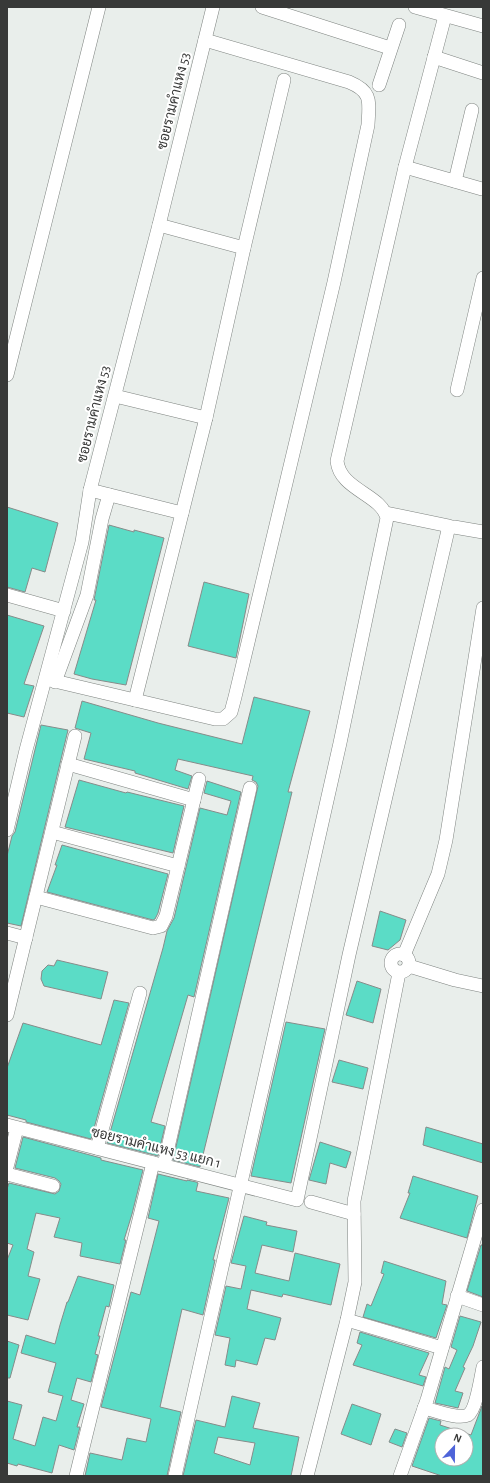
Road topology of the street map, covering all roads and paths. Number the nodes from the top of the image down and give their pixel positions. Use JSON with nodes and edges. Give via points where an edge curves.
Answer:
{"nodes":[{"id":1,"x":99,"y":7,"type":"edge"},
{"id":2,"x":213,"y":7,"type":"edge"},
{"id":3,"x":262,"y":7,"type":"edge"},
{"id":4,"x":417,"y":7,"type":"edge"},
{"id":5,"x":445,"y":16,"type":"junction"},
{"id":6,"x":399,"y":25,"type":"dead end"},
{"id":7,"x":483,"y":26,"type":"edge"},
{"id":8,"x":205,"y":40,"type":"junction"},
{"id":9,"x":390,"y":48,"type":"junction"},
{"id":10,"x":434,"y":57,"type":"junction"},
{"id":11,"x":483,"y":72,"type":"edge"},
{"id":12,"x":284,"y":80,"type":"dead end"},
{"id":13,"x":379,"y":85,"type":"dead end"},
{"id":14,"x":472,"y":110,"type":"dead end"},
{"id":15,"x":405,"y":168,"type":"junction"},
{"id":16,"x":455,"y":181,"type":"junction"},
{"id":17,"x":482,"y":189,"type":"edge"},
{"id":18,"x":159,"y":225,"type":"junction"},
{"id":19,"x":244,"y":248,"type":"junction"},
{"id":20,"x":483,"y":278,"type":"edge"},
{"id":21,"x":7,"y":375,"type":"edge"},
{"id":22,"x":457,"y":390,"type":"dead end"},
{"id":23,"x":115,"y":396,"type":"junction"},
{"id":24,"x":206,"y":418,"type":"junction"},
{"id":25,"x":90,"y":490,"type":"junction"},
{"id":26,"x":109,"y":495,"type":"junction"},
{"id":27,"x":182,"y":513,"type":"junction"},
{"id":28,"x":386,"y":513,"type":"junction"},
{"id":29,"x":454,"y":527,"type":"dead end"},
{"id":30,"x":483,"y":532,"type":"edge"},
{"id":31,"x":7,"y":595,"type":"edge"},
{"id":32,"x":483,"y":608,"type":"edge"},
{"id":33,"x":64,"y":611,"type":"junction"},
{"id":34,"x":50,"y":681,"type":"junction"},
{"id":35,"x":135,"y":700,"type":"junction"},
{"id":36,"x":75,"y":736,"type":"dead end"},
{"id":37,"x":68,"y":764,"type":"junction"},
{"id":38,"x":200,"y":778,"type":"dead end"},
{"id":39,"x":250,"y":788,"type":"dead end"},
{"id":40,"x":194,"y":800,"type":"junction"},
{"id":41,"x":7,"y":830,"type":"edge"},
{"id":42,"x":52,"y":832,"type":"junction"},
{"id":43,"x":178,"y":866,"type":"junction"},
{"id":44,"x":36,"y":897,"type":"junction"},
{"id":45,"x":7,"y":933,"type":"edge"},
{"id":46,"x":26,"y":938,"type":"junction"},
{"id":47,"x":404,"y":965,"type":"junction"},
{"id":48,"x":483,"y":986,"type":"edge"},
{"id":49,"x":140,"y":993,"type":"dead end"},
{"id":50,"x":7,"y":1015,"type":"edge"},
{"id":51,"x":12,"y":1127,"type":"edge"},
{"id":52,"x":97,"y":1148,"type":"junction"},
{"id":53,"x":159,"y":1164,"type":"junction"},
{"id":54,"x":7,"y":1167,"type":"edge"},
{"id":55,"x":7,"y":1174,"type":"edge"},
{"id":56,"x":241,"y":1185,"type":"junction"},
{"id":57,"x":53,"y":1186,"type":"dead end"},
{"id":58,"x":311,"y":1202,"type":"dead end"},
{"id":59,"x":483,"y":1210,"type":"edge"},
{"id":60,"x":354,"y":1214,"type":"junction"},
{"id":61,"x":457,"y":1296,"type":"junction"},
{"id":62,"x":483,"y":1305,"type":"edge"},
{"id":63,"x":347,"y":1320,"type":"junction"},
{"id":64,"x":442,"y":1348,"type":"junction"},
{"id":65,"x":483,"y":1367,"type":"edge"},
{"id":66,"x":424,"y":1408,"type":"junction"},
{"id":67,"x":76,"y":1476,"type":"edge"},
{"id":68,"x":175,"y":1476,"type":"edge"},
{"id":69,"x":307,"y":1476,"type":"edge"},
{"id":70,"x":400,"y":1476,"type":"edge"}],
"edges":[{"from":1,"to":21,"type":"street"},
{"from":2,"to":8,"type":"street","name":"ซอยรามคำแหง 53"},
{"from":3,"to":9,"type":"street"},
{"from":4,"to":5,"type":"street"},
{"from":5,"to":7,"type":"street"},
{"from":5,"to":10,"type":"street"},
{"from":6,"to":9,"type":"street"},
{"from":8,"to":18,"type":"street","name":"ซอยรามคำแหง 53"},
{"from":8,"to":35,"type":"street","via":[[355,84],[369,98],[368,125],[332,289],[231,712],[223,719],[215,719]]},
{"from":9,"to":13,"type":"street"},
{"from":10,"to":11,"type":"street"},
{"from":10,"to":15,"type":"street"},
{"from":12,"to":19,"type":"street"},
{"from":14,"to":16,"type":"street"},
{"from":15,"to":16,"type":"street"},
{"from":15,"to":28,"type":"street","via":[[336,461],[338,469],[353,487],[378,504]]},
{"from":16,"to":17,"type":"street"},
{"from":18,"to":19,"type":"street"},
{"from":18,"to":23,"type":"street","name":"ซอยรามคำแหง 53"},
{"from":19,"to":24,"type":"street"},
{"from":20,"to":22,"type":"street"},
{"from":23,"to":24,"type":"street"},
{"from":23,"to":25,"type":"street","name":"ซอยรามคำแหง 53"},
{"from":24,"to":27,"type":"street"},
{"from":25,"to":26,"type":"street"},
{"from":25,"to":33,"type":"street","name":"ซอยรามคำแหง 53","via":[[82,542]]},
{"from":26,"to":27,"type":"street"},
{"from":26,"to":34,"type":"street","via":[[87,595]]},
{"from":27,"to":35,"type":"street"},
{"from":28,"to":56,"type":"street","via":[[340,743]]},
{"from":28,"to":56,"type":"street","name":"ซอยรามคำแหง 53 แยก 1","via":[[449,526],[349,955],[298,1200]]},
{"from":29,"to":30,"type":"street"},
{"from":31,"to":33,"type":"street"},
{"from":32,"to":47,"type":"street","via":[[446,840],[438,874]]},
{"from":33,"to":34,"type":"street","name":"ซอยรามคำแหง 53"},
{"from":34,"to":35,"type":"street"},
{"from":34,"to":41,"type":"street","name":"ซอยรามคำแหง 53","via":[[26,750]]},
{"from":36,"to":37,"type":"street"},
{"from":37,"to":40,"type":"street"},
{"from":37,"to":42,"type":"street"},
{"from":38,"to":40,"type":"street"},
{"from":39,"to":53,"type":"street"},
{"from":40,"to":43,"type":"street"},
{"from":42,"to":43,"type":"street"},
{"from":42,"to":44,"type":"street"},
{"from":43,"to":44,"type":"street","via":[[166,916],[161,926],[153,928]]},
{"from":44,"to":46,"type":"street"},
{"from":45,"to":46,"type":"street"},
{"from":46,"to":50,"type":"street"},
{"from":47,"to":48,"type":"street"},
{"from":47,"to":60,"type":"street","via":[[365,1142]]},
{"from":49,"to":52,"type":"street"},
{"from":51,"to":52,"type":"street","name":"ซอยรามคำแหง 53 แยก 1"},
{"from":51,"to":54,"type":"street"},
{"from":52,"to":53,"type":"street","name":"ซอยรามคำแหง 53 แยก 1"},
{"from":53,"to":56,"type":"street","name":"ซอยรามคำแหง 53 แยก 1"},
{"from":53,"to":67,"type":"street"},
{"from":55,"to":57,"type":"street"},
{"from":56,"to":68,"type":"street"},
{"from":58,"to":60,"type":"street"},
{"from":59,"to":61,"type":"street"},
{"from":60,"to":63,"type":"street","via":[[355,1282]]},
{"from":61,"to":62,"type":"street"},
{"from":61,"to":64,"type":"street"},
{"from":63,"to":64,"type":"street"},
{"from":63,"to":69,"type":"street"},
{"from":64,"to":66,"type":"street"},
{"from":65,"to":66,"type":"street","via":[[475,1402],[468,1415],[450,1415]]},
{"from":66,"to":70,"type":"street"}]}
